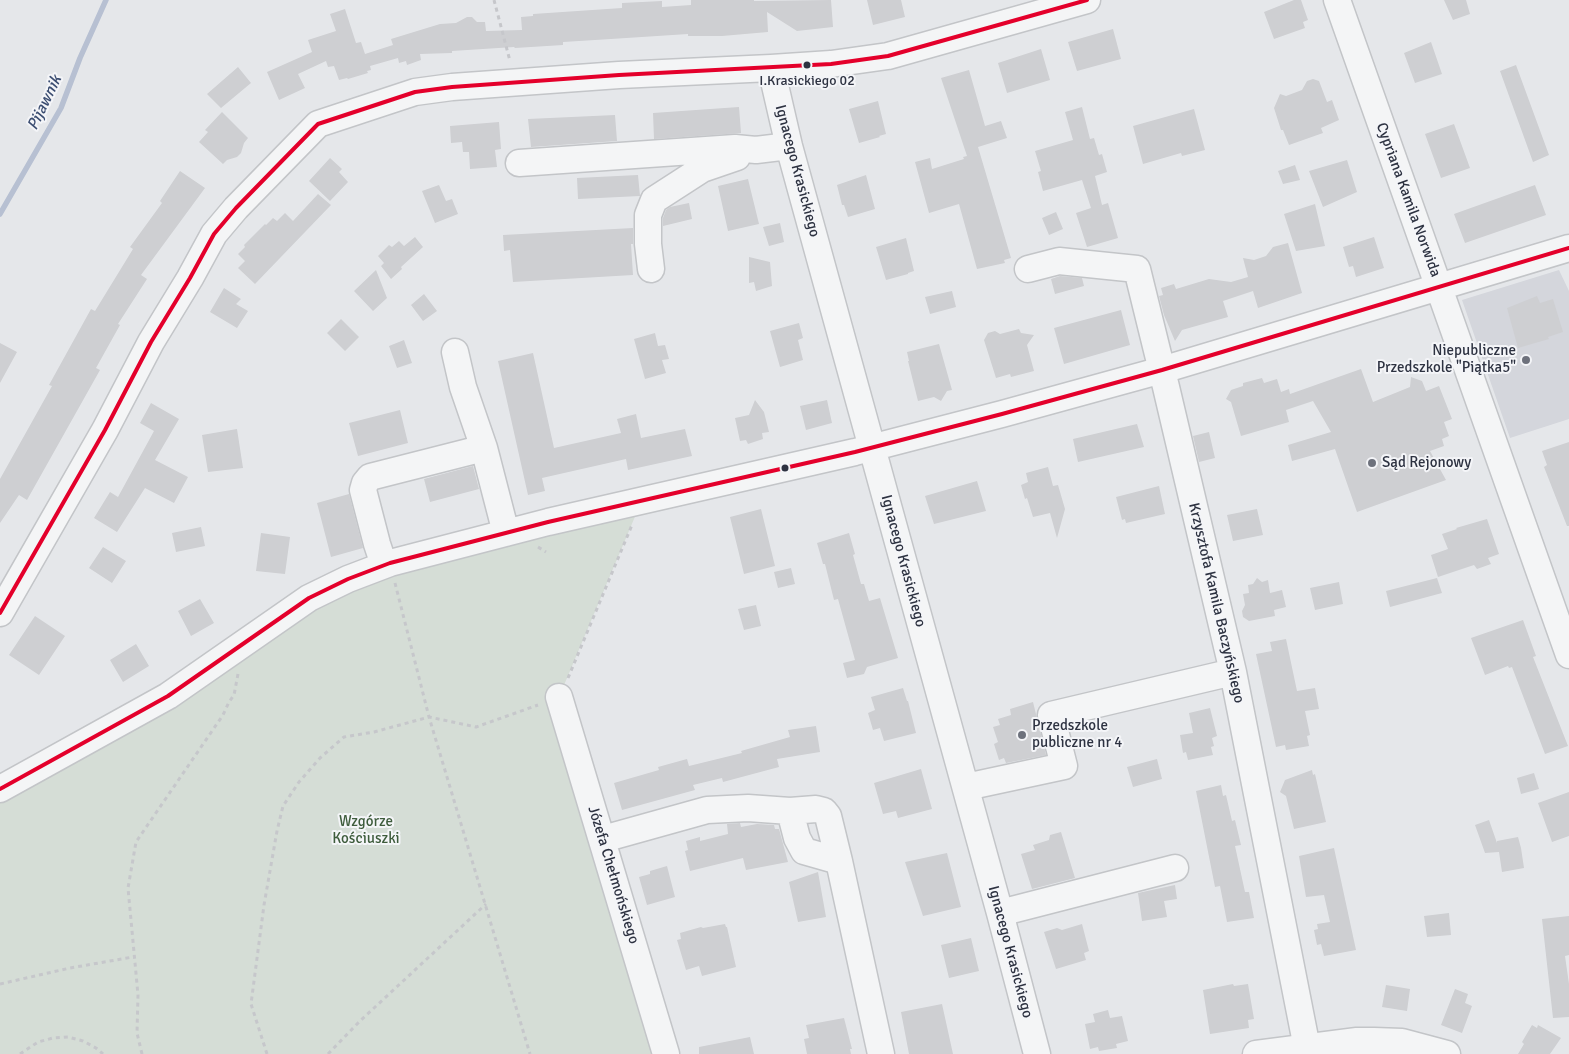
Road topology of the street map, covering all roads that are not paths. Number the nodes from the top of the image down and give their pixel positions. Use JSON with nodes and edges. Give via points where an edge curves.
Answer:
{"nodes":[{"id":1,"x":1086,"y":0,"type":"edge"},
{"id":2,"x":1337,"y":0,"type":"edge"},
{"id":3,"x":771,"y":68,"type":"junction"},
{"id":4,"x":789,"y":146,"type":"junction"},
{"id":5,"x":756,"y":150,"type":"junction"},
{"id":6,"x":518,"y":163,"type":"dead end"},
{"id":7,"x":1569,"y":248,"type":"edge"},
{"id":8,"x":651,"y":269,"type":"dead end"},
{"id":9,"x":1028,"y":269,"type":"dead end"},
{"id":10,"x":1440,"y":287,"type":"junction"},
{"id":11,"x":455,"y":352,"type":"dead end"},
{"id":12,"x":1162,"y":370,"type":"junction"},
{"id":13,"x":484,"y":448,"type":"junction"},
{"id":14,"x":872,"y":448,"type":"junction"},
{"id":15,"x":506,"y":533,"type":"junction"},
{"id":16,"x":387,"y":564,"type":"junction"},
{"id":17,"x":0,"y":613,"type":"edge"},
{"id":18,"x":1569,"y":655,"type":"edge"},
{"id":19,"x":1233,"y":672,"type":"junction"},
{"id":20,"x":560,"y":697,"type":"road end"},
{"id":21,"x":966,"y":787,"type":"junction"},
{"id":22,"x":0,"y":789,"type":"edge"},
{"id":23,"x":790,"y":811,"type":"junction"},
{"id":24,"x":603,"y":839,"type":"junction"},
{"id":25,"x":840,"y":861,"type":"junction"},
{"id":26,"x":1175,"y":868,"type":"dead end"},
{"id":27,"x":1000,"y":913,"type":"junction"},
{"id":28,"x":1307,"y":1048,"type":"junction"},
{"id":29,"x":666,"y":1054,"type":"edge"},
{"id":30,"x":881,"y":1054,"type":"edge"},
{"id":31,"x":1037,"y":1054,"type":"edge"},
{"id":32,"x":1256,"y":1054,"type":"edge"},
{"id":33,"x":1447,"y":1054,"type":"edge"}],
"edges":[{"from":1,"to":3,"type":"street","via":[[888,56]]},
{"from":2,"to":10,"type":"street","name":"Cypriana Kamila Norwida"},
{"from":3,"to":4,"type":"street","name":"Ignacego Krasickiego"},
{"from":3,"to":17,"type":"street","via":[[452,87],[415,92],[318,124],[214,234]]},
{"from":4,"to":5,"type":"street"},
{"from":4,"to":14,"type":"street","name":"Ignacego Krasickiego"},
{"from":5,"to":6,"type":"street","via":[[735,148]]},
{"from":5,"to":8,"type":"street","via":[[702,169],[654,200],[648,215]]},
{"from":7,"to":10,"type":"street"},
{"from":9,"to":12,"type":"street","name":"Krzysztofa Kamila Baczyńskiego","via":[[1059,261],[1137,269]]},
{"from":10,"to":12,"type":"street"},
{"from":10,"to":18,"type":"street","name":"Cypriana Kamila Norwida"},
{"from":11,"to":13,"type":"street"},
{"from":12,"to":14,"type":"street"},
{"from":12,"to":19,"type":"street","name":"Krzysztofa Kamila Baczyńskiego"},
{"from":13,"to":15,"type":"street"},
{"from":13,"to":16,"type":"street","via":[[370,477],[363,490],[377,544]]},
{"from":14,"to":15,"type":"street"},
{"from":14,"to":21,"type":"street","name":"Ignacego Krasickiego"},
{"from":15,"to":16,"type":"street"},
{"from":16,"to":22,"type":"street","via":[[309,598],[168,696]]},
{"from":19,"to":21,"type":"street","via":[[1051,715],[1064,766]]},
{"from":19,"to":28,"type":"street","name":"Krzysztofa Kamila Baczyńskiego"},
{"from":20,"to":24,"type":"street","name":"Józefa Chełmońskiego"},
{"from":21,"to":27,"type":"street","name":"Ignacego Krasickiego"},
{"from":23,"to":24,"type":"street","via":[[706,810]]},
{"from":23,"to":25,"type":"street","via":[[804,851]]},
{"from":23,"to":25,"type":"street","via":[[824,811]]},
{"from":24,"to":29,"type":"street","name":"Józefa Chełmońskiego"},
{"from":25,"to":30,"type":"street"},
{"from":26,"to":27,"type":"street"},
{"from":27,"to":31,"type":"street","name":"Ignacego Krasickiego"},
{"from":28,"to":32,"type":"street"},
{"from":28,"to":33,"type":"street","via":[[1356,1041],[1402,1042]]}]}
